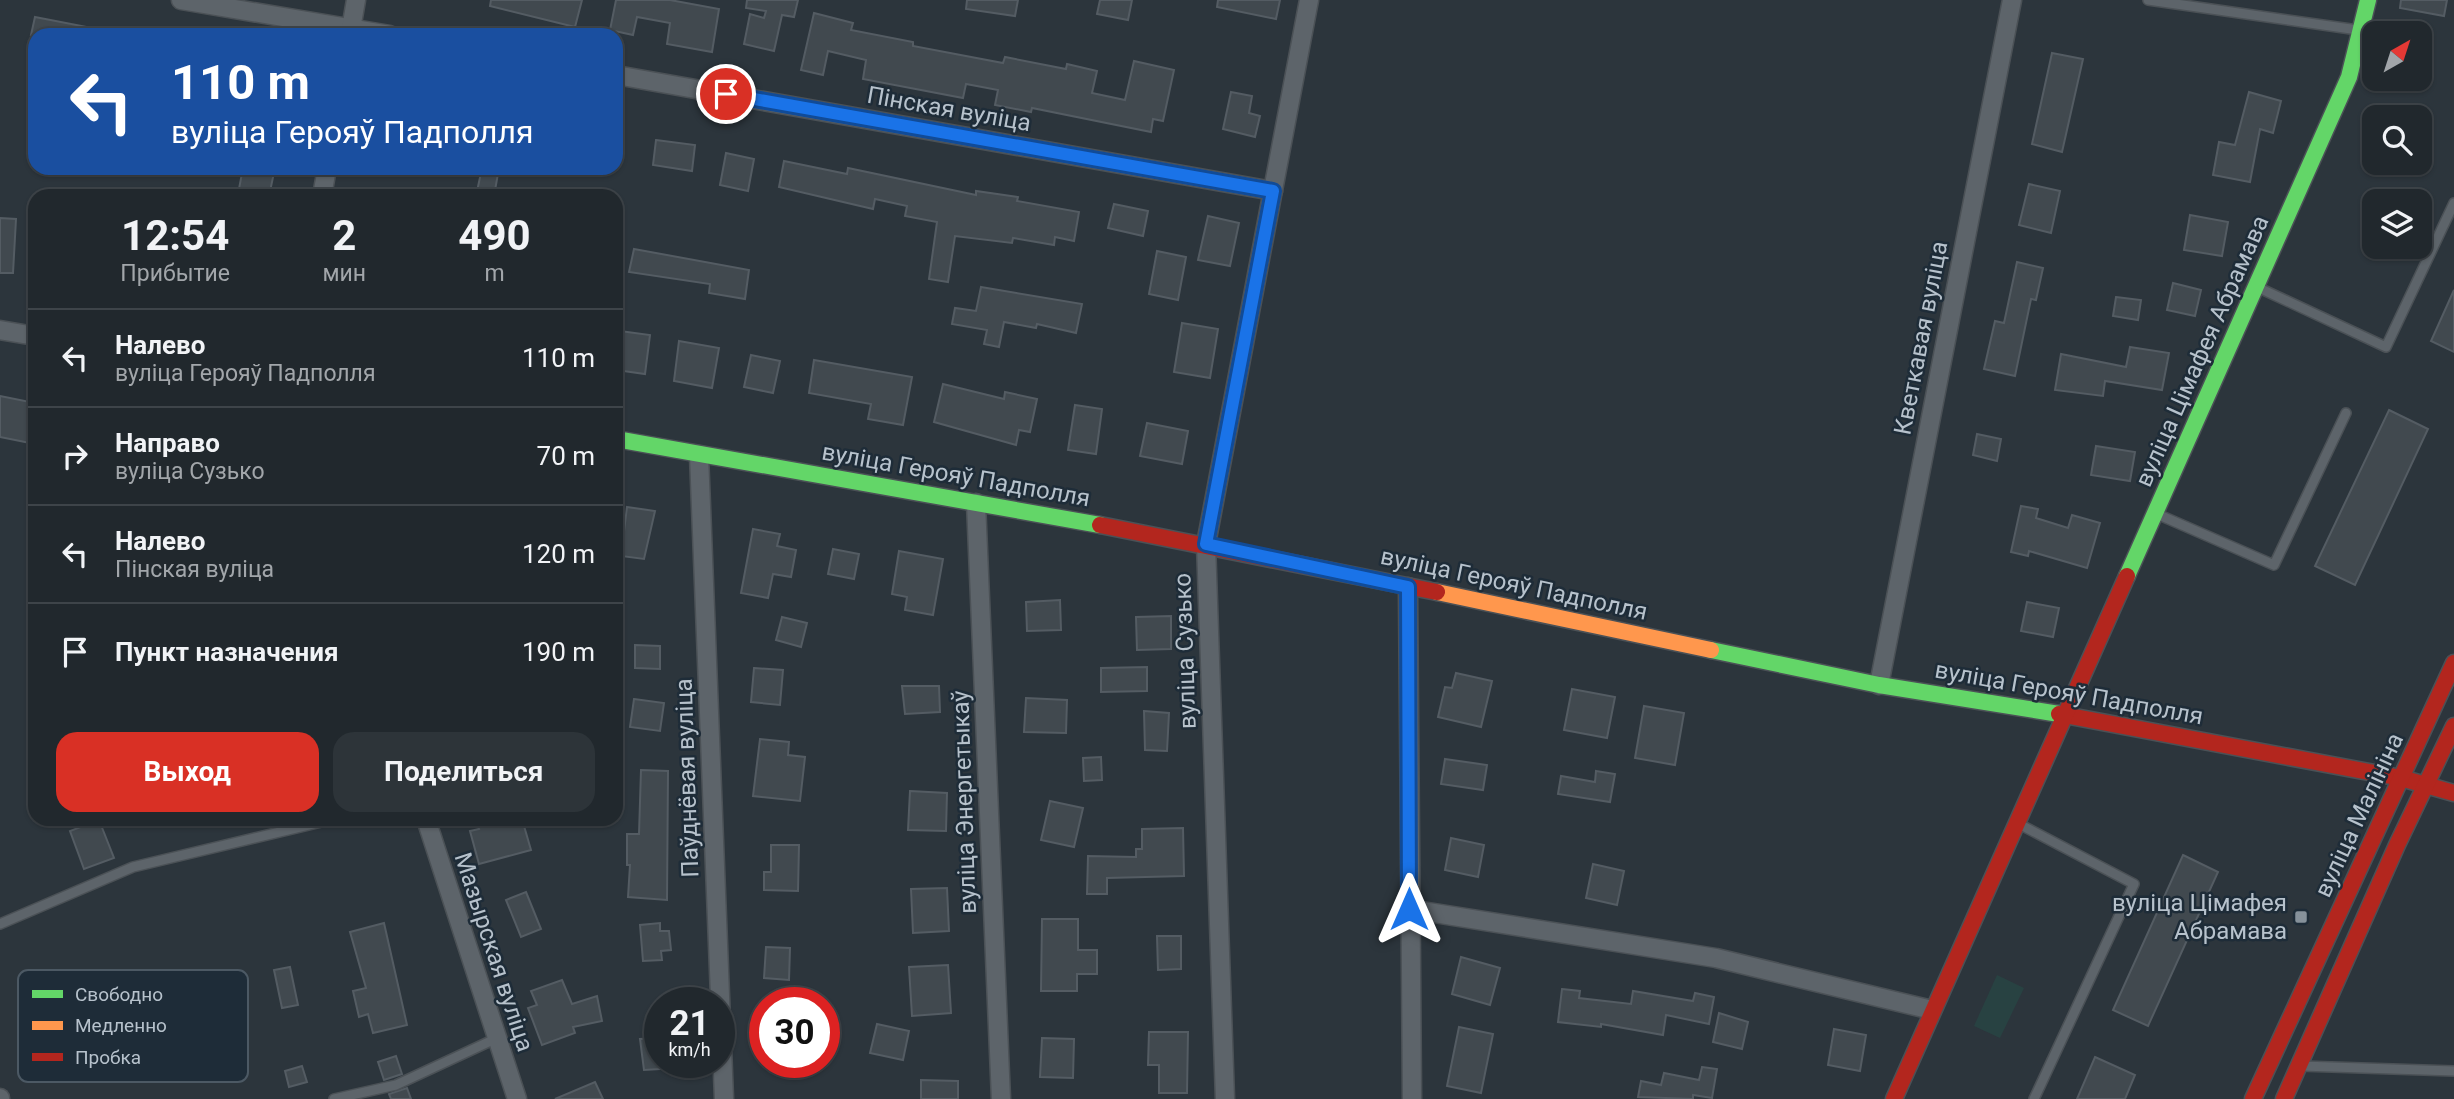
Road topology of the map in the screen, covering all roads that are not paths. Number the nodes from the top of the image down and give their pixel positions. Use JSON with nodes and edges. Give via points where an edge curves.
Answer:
{"nodes":[{"id":1,"x":181,"y":0,"type":"edge"},
{"id":2,"x":356,"y":0,"type":"edge"},
{"id":3,"x":1309,"y":0,"type":"edge"},
{"id":4,"x":2012,"y":0,"type":"edge"},
{"id":5,"x":2148,"y":0,"type":"edge"},
{"id":6,"x":2368,"y":0,"type":"edge"},
{"id":7,"x":2364,"y":21,"type":"edge"},
{"id":8,"x":329,"y":28,"type":"edge"},
{"id":9,"x":351,"y":28,"type":"edge"},
{"id":10,"x":2362,"y":30,"type":"joint"},
{"id":11,"x":623,"y":76,"type":"edge"},
{"id":12,"x":1273,"y":191,"type":"junction"},
{"id":13,"x":2454,"y":202,"type":"edge"},
{"id":14,"x":2255,"y":287,"type":"junction"},
{"id":15,"x":0,"y":330,"type":"edge"},
{"id":16,"x":28,"y":334,"type":"edge"},
{"id":17,"x":2346,"y":412,"type":"dead end"},
{"id":18,"x":623,"y":440,"type":"edge"},
{"id":19,"x":699,"y":455,"type":"junction"},
{"id":20,"x":976,"y":503,"type":"junction"},
{"id":21,"x":2155,"y":513,"type":"junction"},
{"id":22,"x":1206,"y":544,"type":"junction"},
{"id":23,"x":1408,"y":587,"type":"junction"},
{"id":24,"x":2454,"y":663,"type":"edge"},
{"id":25,"x":1879,"y":685,"type":"junction"},
{"id":26,"x":2064,"y":715,"type":"junction"},
{"id":27,"x":2454,"y":726,"type":"edge"},
{"id":28,"x":2401,"y":778,"type":"junction"},
{"id":29,"x":2426,"y":784,"type":"junction"},
{"id":30,"x":2454,"y":793,"type":"edge"},
{"id":31,"x":2015,"y":822,"type":"junction"},
{"id":32,"x":305,"y":826,"type":"edge"},
{"id":33,"x":428,"y":826,"type":"edge"},
{"id":34,"x":1409,"y":909,"type":"junction"},
{"id":35,"x":0,"y":924,"type":"edge"},
{"id":36,"x":1932,"y":1010,"type":"junction"},
{"id":37,"x":495,"y":1039,"type":"junction"},
{"id":38,"x":2299,"y":1066,"type":"junction"},
{"id":39,"x":2454,"y":1071,"type":"edge"},
{"id":40,"x":334,"y":1099,"type":"edge"},
{"id":41,"x":517,"y":1099,"type":"edge"},
{"id":42,"x":724,"y":1099,"type":"edge"},
{"id":43,"x":1001,"y":1099,"type":"edge"},
{"id":44,"x":1224,"y":1099,"type":"edge"},
{"id":45,"x":1412,"y":1099,"type":"edge"},
{"id":46,"x":1894,"y":1099,"type":"edge"},
{"id":47,"x":2034,"y":1099,"type":"edge"},
{"id":48,"x":2253,"y":1099,"type":"edge"},
{"id":49,"x":2284,"y":1099,"type":"edge"}],
"edges":[{"from":1,"to":8,"type":"street"},
{"from":2,"to":9,"type":"street"},
{"from":3,"to":12,"type":"street","name":"вуліца Сузько"},
{"from":4,"to":25,"type":"street","name":"Кветкавая вуліца"},
{"from":5,"to":10,"type":"lane"},
{"from":6,"to":7,"type":"street","name":"вуліца Цімафея Абрамава"},
{"from":10,"to":14,"type":"street","name":"вуліца Цімафея Абрамава","via":[[2349,77]]},
{"from":11,"to":12,"type":"street","name":"Пінская вуліца"},
{"from":12,"to":22,"type":"street","name":"вуліца Сузько"},
{"from":13,"to":14,"type":"lane","via":[[2386,347]]},
{"from":14,"to":21,"type":"street","name":"вуліца Цімафея Абрамава"},
{"from":15,"to":16,"type":"street"},
{"from":17,"to":21,"type":"lane","via":[[2274,565]]},
{"from":18,"to":19,"type":"street","name":"вуліца Герояў Падполля"},
{"from":19,"to":20,"type":"street","name":"вуліца Герояў Падполля"},
{"from":19,"to":42,"type":"street","name":"Паўднёвая вуліца"},
{"from":20,"to":22,"type":"street","name":"вуліца Герояў Падполля"},
{"from":20,"to":43,"type":"street","name":"вуліца Энергетыкаў"},
{"from":21,"to":26,"type":"street","name":"вуліца Цімафея Абрамава"},
{"from":22,"to":23,"type":"street","name":"вуліца Герояў Падполля"},
{"from":22,"to":44,"type":"street","name":"вуліца Сузько"},
{"from":23,"to":25,"type":"street","name":"вуліца Герояў Падполля"},
{"from":23,"to":34,"type":"street"},
{"from":24,"to":28,"type":"street","name":"вуліца Малініна"},
{"from":25,"to":26,"type":"street","name":"вуліца Герояў Падполля"},
{"from":26,"to":28,"type":"street","name":"вуліца Герояў Падполля"},
{"from":26,"to":31,"type":"street","name":"вуліца Цімафея Абрамава"},
{"from":27,"to":29,"type":"street","name":"вуліца Малініна"},
{"from":28,"to":29,"type":"street","name":"вуліца Герояў Падполля"},
{"from":28,"to":48,"type":"street","name":"вуліца Малініна"},
{"from":29,"to":30,"type":"street","name":"вуліца Герояў Падполля"},
{"from":29,"to":38,"type":"street","name":"вуліца Малініна"},
{"from":31,"to":36,"type":"street","name":"вуліца Цімафея Абрамава"},
{"from":31,"to":47,"type":"lane","via":[[2134,884]]},
{"from":32,"to":35,"type":"lane","via":[[133,867]]},
{"from":33,"to":37,"type":"street","name":"Мазырская вуліца"},
{"from":34,"to":36,"type":"street","via":[[1716,958]]},
{"from":34,"to":45,"type":"street"},
{"from":36,"to":46,"type":"street","name":"вуліца Цімафея Абрамава"},
{"from":37,"to":40,"type":"lane","via":[[397,1084]]},
{"from":37,"to":41,"type":"street","name":"Мазырская вуліца"},
{"from":38,"to":39,"type":"lane"},
{"from":38,"to":49,"type":"street","name":"вуліца Малініна"}]}
